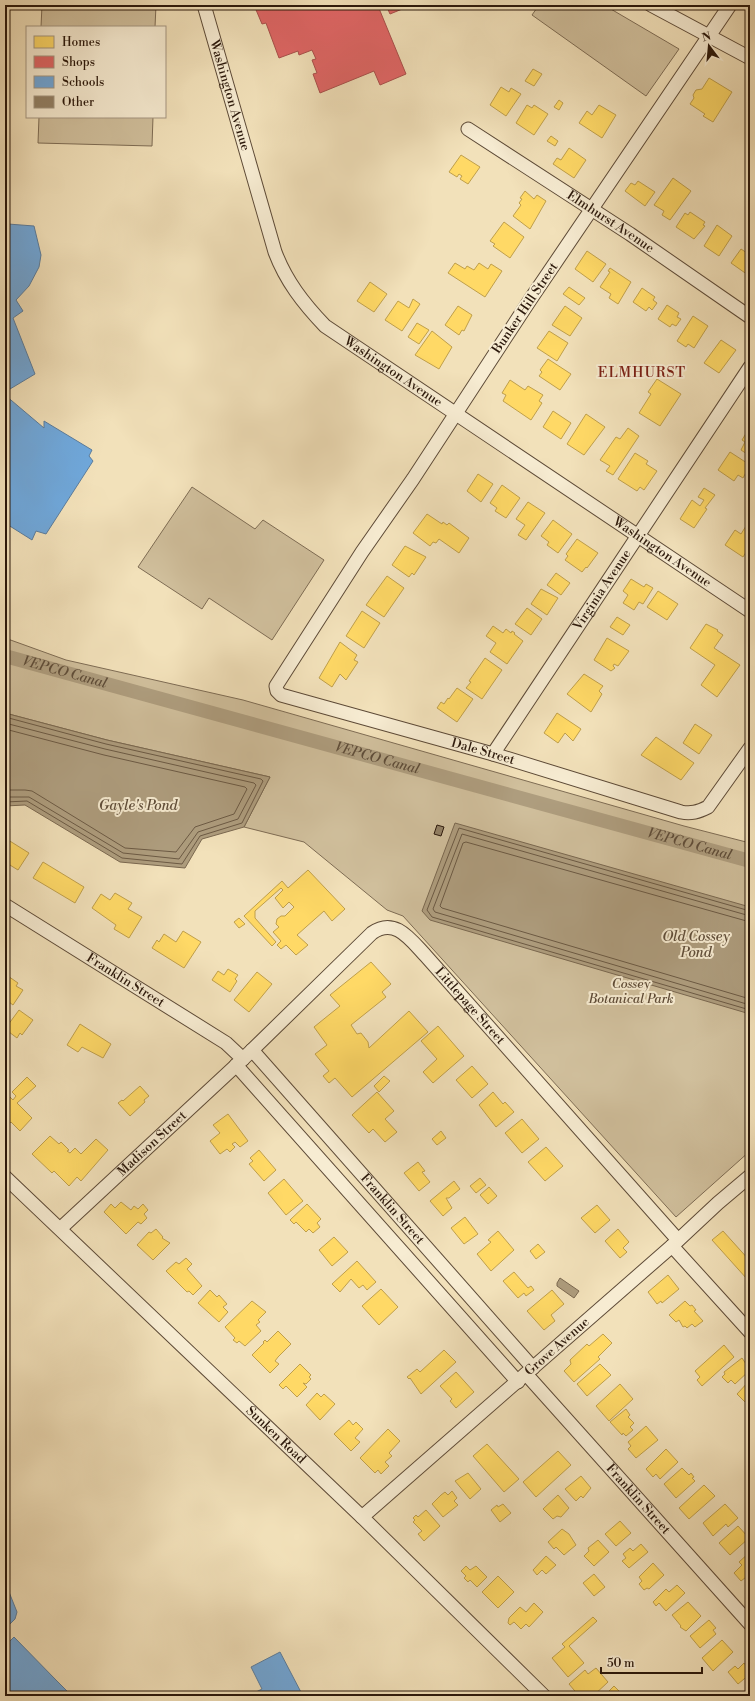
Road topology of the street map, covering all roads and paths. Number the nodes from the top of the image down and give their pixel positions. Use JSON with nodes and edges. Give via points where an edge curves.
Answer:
{"nodes":[{"id":1,"x":204,"y":5,"type":"edge"},
{"id":2,"x":651,"y":5,"type":"edge"},
{"id":3,"x":730,"y":5,"type":"edge"},
{"id":4,"x":709,"y":36,"type":"junction"},
{"id":5,"x":750,"y":58,"type":"edge"},
{"id":6,"x":468,"y":129,"type":"dead end"},
{"id":7,"x":592,"y":210,"type":"junction"},
{"id":8,"x":750,"y":317,"type":"edge"},
{"id":9,"x":750,"y":367,"type":"edge"},
{"id":10,"x":455,"y":414,"type":"junction"},
{"id":11,"x":637,"y":535,"type":"junction"},
{"id":12,"x":750,"y":611,"type":"edge"},
{"id":13,"x":323,"y":612,"type":"joint"},
{"id":14,"x":750,"y":748,"type":"edge"},
{"id":15,"x":493,"y":754,"type":"junction"},
{"id":16,"x":5,"y":905,"type":"edge"},
{"id":17,"x":243,"y":1058,"type":"junction"},
{"id":18,"x":5,"y":1176,"type":"edge"},
{"id":19,"x":750,"y":1176,"type":"edge"},
{"id":20,"x":61,"y":1228,"type":"junction"},
{"id":21,"x":675,"y":1243,"type":"junction"},
{"id":22,"x":750,"y":1332,"type":"edge"},
{"id":23,"x":526,"y":1374,"type":"junction"},
{"id":24,"x":362,"y":1517,"type":"junction"},
{"id":25,"x":750,"y":1624,"type":"edge"},
{"id":26,"x":544,"y":1696,"type":"edge"}],
"edges":[{"from":1,"to":10,"type":"street","name":"Washington Avenue","via":[[275,252],[292,289],[325,326]]},
{"from":2,"to":4,"type":"street"},
{"from":3,"to":4,"type":"street","name":"Bunker Hill Street"},
{"from":4,"to":5,"type":"street"},
{"from":4,"to":7,"type":"street","name":"Bunker Hill Street"},
{"from":6,"to":7,"type":"street","name":"Elmhurst Avenue"},
{"from":7,"to":8,"type":"street","name":"Elmhurst Avenue"},
{"from":7,"to":10,"type":"street","name":"Bunker Hill Street"},
{"from":9,"to":11,"type":"street","name":"Virginia Avenue"},
{"from":10,"to":11,"type":"street","name":"Washington Avenue"},
{"from":10,"to":13,"type":"street","name":"Bunker Hill Street"},
{"from":11,"to":12,"type":"street","name":"Washington Avenue"},
{"from":11,"to":15,"type":"street","name":"Virginia Avenue"},
{"from":13,"to":15,"type":"street","name":"Dale Street","via":[[277,682],[277,691],[281,695]]},
{"from":14,"to":15,"type":"street","name":"Dale Street","via":[[708,807],[690,813]]},
{"from":16,"to":17,"type":"street","name":"Franklin Street","via":[[226,1043]]},
{"from":17,"to":20,"type":"street","name":"Madison Street"},
{"from":17,"to":21,"type":"street","name":"Littlepage Street","via":[[372,933],[386,926],[394,927],[402,931],[425,955]]},
{"from":17,"to":23,"type":"street","name":"Franklin Street"},
{"from":17,"to":23,"type":"street","name":"Franklin Street"},
{"from":18,"to":20,"type":"street","name":"Sunken Road"},
{"from":19,"to":21,"type":"street","name":"Grove Avenue"},
{"from":20,"to":24,"type":"street","name":"Sunken Road"},
{"from":21,"to":22,"type":"street","name":"Littlepage Street"},
{"from":21,"to":23,"type":"street","name":"Grove Avenue"},
{"from":23,"to":24,"type":"street","name":"Grove Avenue"},
{"from":23,"to":25,"type":"street","name":"Franklin Street"},
{"from":24,"to":26,"type":"street","name":"Sunken Road"}]}
